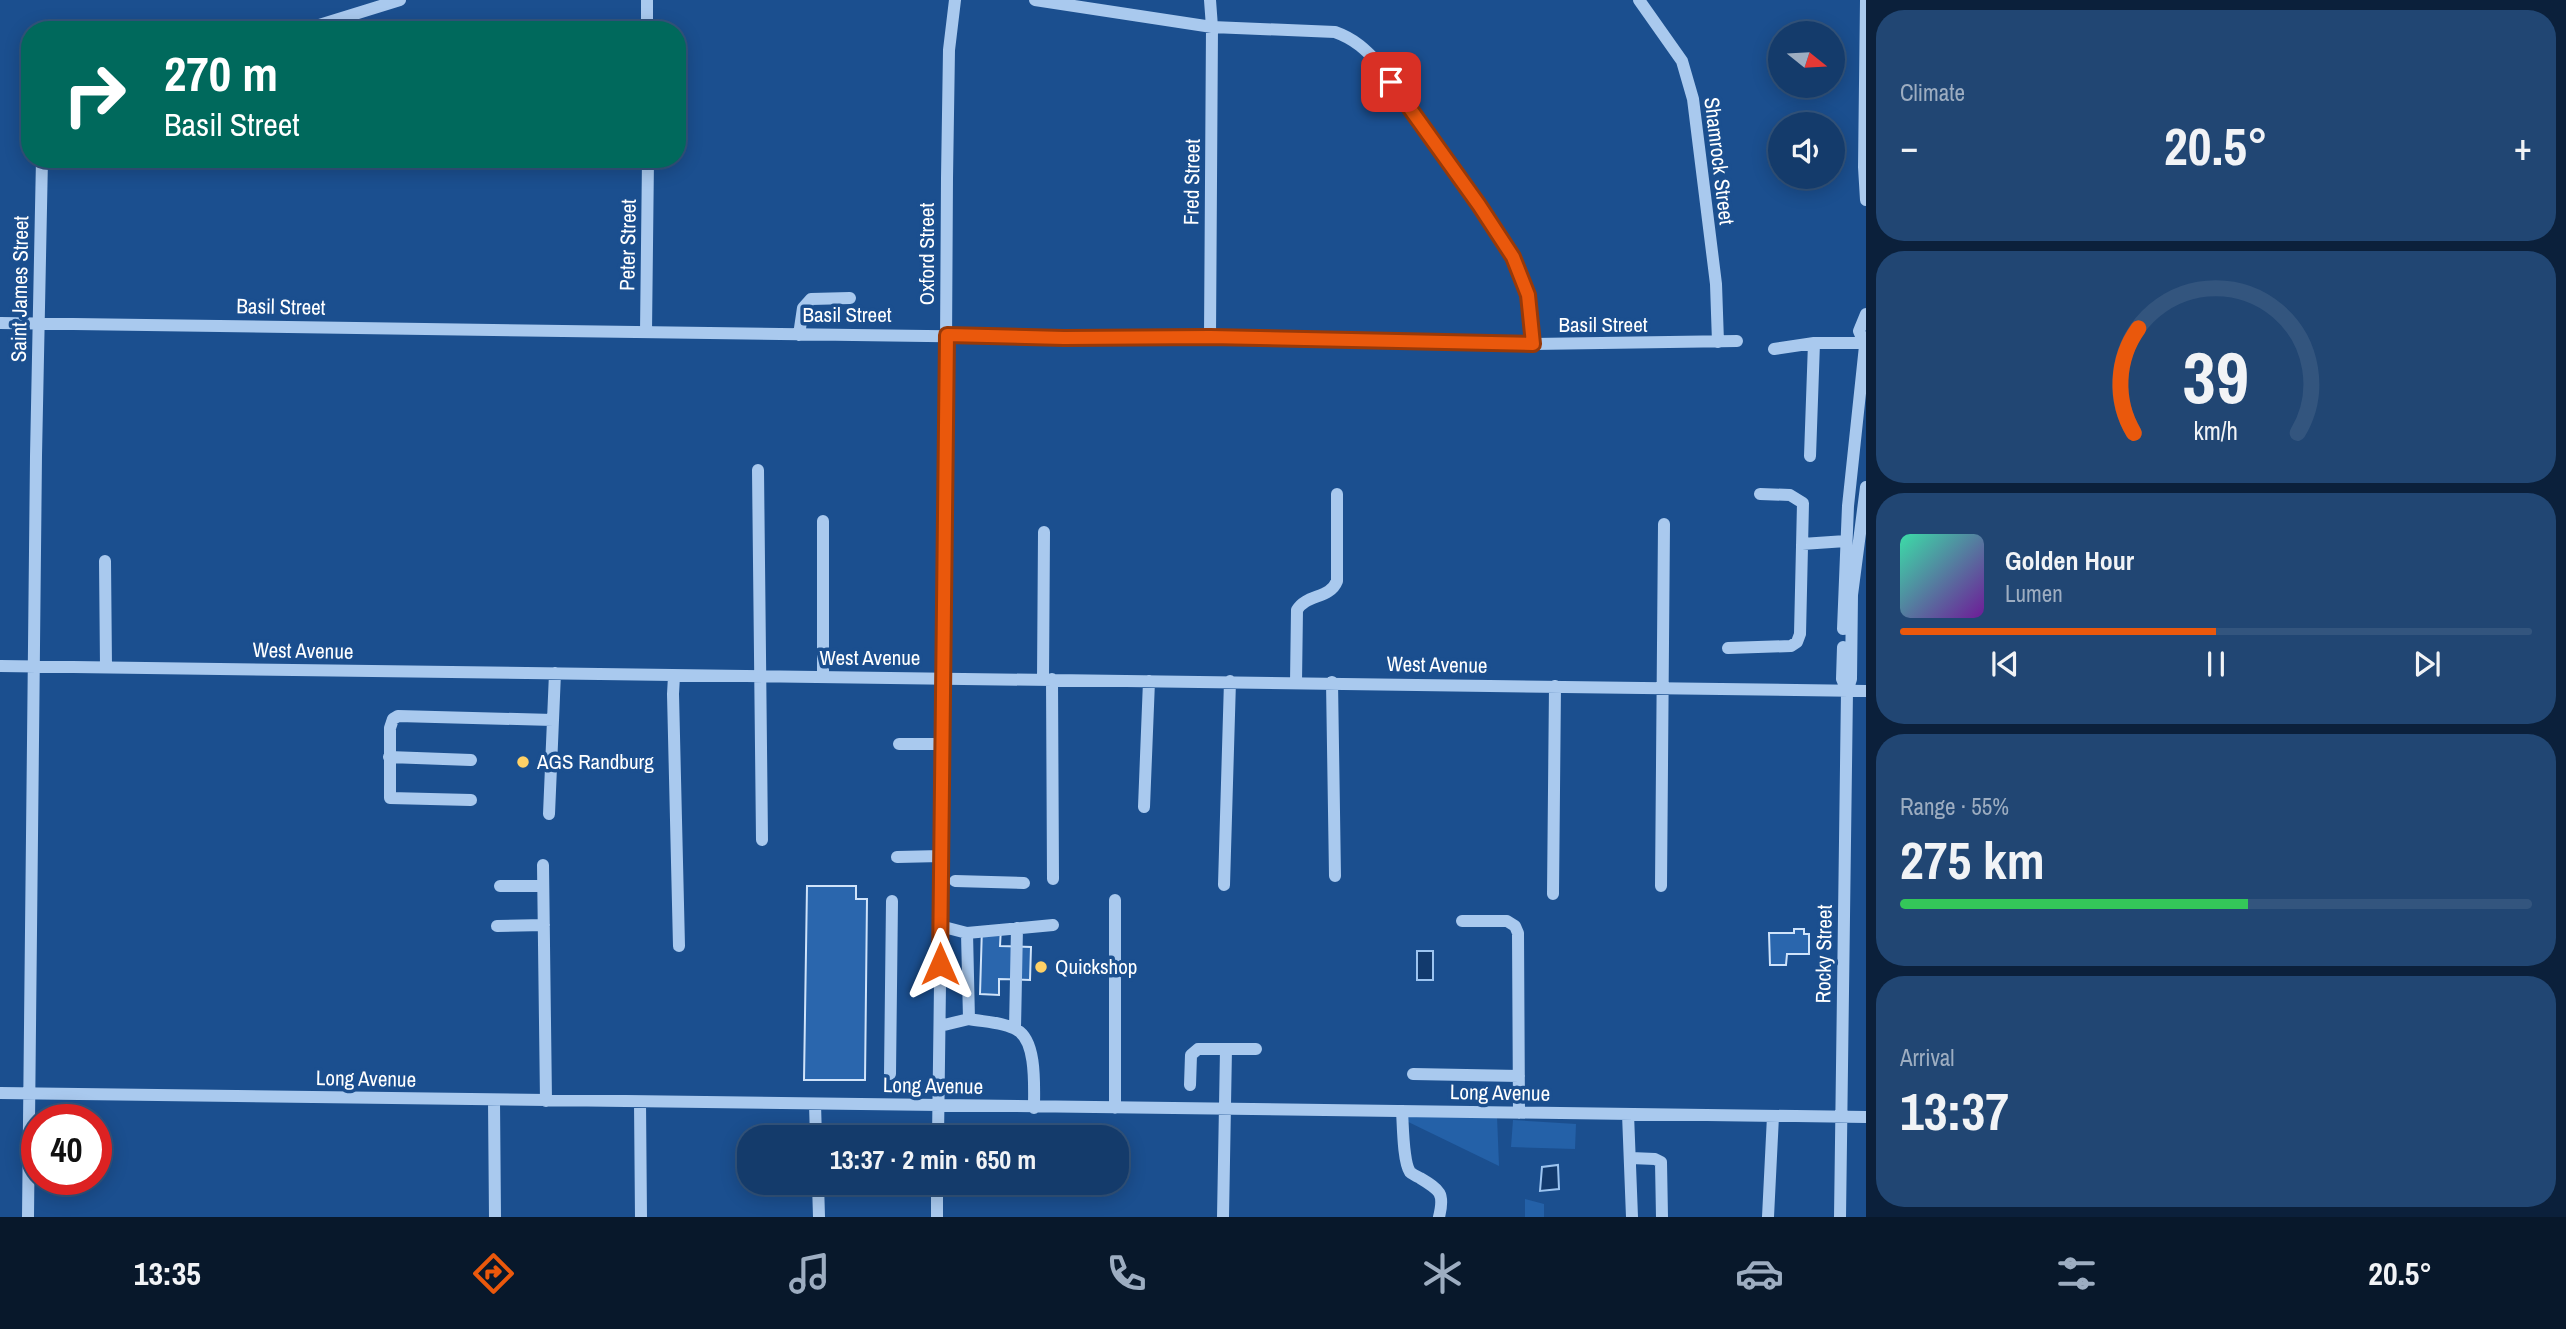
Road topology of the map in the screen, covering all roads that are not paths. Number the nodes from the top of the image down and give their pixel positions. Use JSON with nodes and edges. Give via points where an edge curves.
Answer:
{"nodes":[{"id":1,"x":400,"y":0,"type":"edge"},
{"id":2,"x":647,"y":0,"type":"edge"},
{"id":3,"x":955,"y":0,"type":"edge"},
{"id":4,"x":1035,"y":0,"type":"edge"},
{"id":5,"x":1210,"y":0,"type":"edge"},
{"id":6,"x":1639,"y":0,"type":"edge"},
{"id":7,"x":1866,"y":0,"type":"edge"},
{"id":8,"x":332,"y":21,"type":"edge"},
{"id":9,"x":647,"y":21,"type":"edge"},
{"id":10,"x":1212,"y":27,"type":"junction"},
{"id":11,"x":42,"y":168,"type":"edge"},
{"id":12,"x":648,"y":168,"type":"edge"},
{"id":13,"x":1866,"y":200,"type":"edge"},
{"id":14,"x":850,"y":298,"type":"dead end"},
{"id":15,"x":1866,"y":314,"type":"edge"},
{"id":16,"x":0,"y":323,"type":"edge"},
{"id":17,"x":39,"y":323,"type":"junction"},
{"id":18,"x":646,"y":332,"type":"junction"},
{"id":19,"x":799,"y":335,"type":"junction"},
{"id":20,"x":947,"y":335,"type":"junction"},
{"id":21,"x":1210,"y":337,"type":"junction"},
{"id":22,"x":1737,"y":341,"type":"dead end"},
{"id":23,"x":1718,"y":342,"type":"junction"},
{"id":24,"x":1814,"y":343,"type":"junction"},
{"id":25,"x":1533,"y":344,"type":"junction"},
{"id":26,"x":1865,"y":346,"type":"edge"},
{"id":27,"x":1774,"y":349,"type":"dead end"},
{"id":28,"x":1810,"y":456,"type":"dead end"},
{"id":29,"x":758,"y":470,"type":"dead end"},
{"id":30,"x":1866,"y":487,"type":"edge"},
{"id":31,"x":1337,"y":494,"type":"dead end"},
{"id":32,"x":1760,"y":494,"type":"dead end"},
{"id":33,"x":822,"y":521,"type":"dead end"},
{"id":34,"x":1664,"y":524,"type":"dead end"},
{"id":35,"x":1044,"y":532,"type":"dead end"},
{"id":36,"x":1846,"y":541,"type":"junction"},
{"id":37,"x":1802,"y":544,"type":"junction"},
{"id":38,"x":105,"y":561,"type":"dead end"},
{"id":39,"x":1728,"y":648,"type":"dead end"},
{"id":40,"x":0,"y":666,"type":"edge"},
{"id":41,"x":35,"y":666,"type":"junction"},
{"id":42,"x":106,"y":667,"type":"junction"},
{"id":43,"x":555,"y":673,"type":"junction"},
{"id":44,"x":674,"y":676,"type":"junction"},
{"id":45,"x":760,"y":676,"type":"junction"},
{"id":46,"x":822,"y":677,"type":"junction"},
{"id":47,"x":944,"y":678,"type":"junction"},
{"id":48,"x":1048,"y":679,"type":"junction"},
{"id":49,"x":1149,"y":681,"type":"junction"},
{"id":50,"x":1230,"y":681,"type":"junction"},
{"id":51,"x":1296,"y":682,"type":"junction"},
{"id":52,"x":1332,"y":682,"type":"junction"},
{"id":53,"x":1555,"y":686,"type":"junction"},
{"id":54,"x":1664,"y":687,"type":"junction"},
{"id":55,"x":1847,"y":691,"type":"junction"},
{"id":56,"x":1866,"y":691,"type":"edge"},
{"id":57,"x":553,"y":720,"type":"junction"},
{"id":58,"x":899,"y":744,"type":"dead end"},
{"id":59,"x":943,"y":744,"type":"junction"},
{"id":60,"x":389,"y":757,"type":"junction"},
{"id":61,"x":471,"y":760,"type":"dead end"},
{"id":62,"x":471,"y":800,"type":"dead end"},
{"id":63,"x":1144,"y":807,"type":"dead end"},
{"id":64,"x":549,"y":814,"type":"dead end"},
{"id":65,"x":762,"y":840,"type":"dead end"},
{"id":66,"x":941,"y":856,"type":"junction"},
{"id":67,"x":897,"y":857,"type":"dead end"},
{"id":68,"x":543,"y":864,"type":"dead end"},
{"id":69,"x":1335,"y":876,"type":"dead end"},
{"id":70,"x":1053,"y":879,"type":"dead end"},
{"id":71,"x":955,"y":881,"type":"dead end"},
{"id":72,"x":1024,"y":883,"type":"dead end"},
{"id":73,"x":1224,"y":885,"type":"dead end"},
{"id":74,"x":500,"y":886,"type":"dead end"},
{"id":75,"x":543,"y":886,"type":"junction"},
{"id":76,"x":1661,"y":886,"type":"dead end"},
{"id":77,"x":1553,"y":894,"type":"dead end"},
{"id":78,"x":1115,"y":900,"type":"dead end"},
{"id":79,"x":892,"y":901,"type":"dead end"},
{"id":80,"x":1462,"y":922,"type":"dead end"},
{"id":81,"x":544,"y":925,"type":"junction"},
{"id":82,"x":1053,"y":925,"type":"dead end"},
{"id":83,"x":497,"y":926,"type":"dead end"},
{"id":84,"x":940,"y":926,"type":"junction"},
{"id":85,"x":1017,"y":928,"type":"junction"},
{"id":86,"x":967,"y":933,"type":"junction"},
{"id":87,"x":679,"y":946,"type":"dead end"},
{"id":88,"x":969,"y":1019,"type":"junction"},
{"id":89,"x":940,"y":1026,"type":"junction"},
{"id":90,"x":1015,"y":1028,"type":"junction"},
{"id":91,"x":1226,"y":1049,"type":"junction"},
{"id":92,"x":1256,"y":1049,"type":"dead end"},
{"id":93,"x":890,"y":1074,"type":"dead end"},
{"id":94,"x":1413,"y":1074,"type":"dead end"},
{"id":95,"x":1519,"y":1076,"type":"junction"},
{"id":96,"x":1191,"y":1085,"type":"dead end"},
{"id":97,"x":0,"y":1093,"type":"edge"},
{"id":98,"x":29,"y":1094,"type":"junction"},
{"id":99,"x":494,"y":1101,"type":"junction"},
{"id":100,"x":546,"y":1101,"type":"junction"},
{"id":101,"x":640,"y":1102,"type":"junction"},
{"id":102,"x":815,"y":1104,"type":"junction"},
{"id":103,"x":938,"y":1105,"type":"junction"},
{"id":104,"x":1034,"y":1108,"type":"junction"},
{"id":105,"x":1115,"y":1108,"type":"junction"},
{"id":106,"x":1224,"y":1109,"type":"junction"},
{"id":107,"x":1402,"y":1111,"type":"junction"},
{"id":108,"x":1519,"y":1113,"type":"junction"},
{"id":109,"x":1628,"y":1114,"type":"junction"},
{"id":110,"x":1773,"y":1116,"type":"junction"},
{"id":111,"x":1841,"y":1116,"type":"junction"},
{"id":112,"x":1866,"y":1116,"type":"edge"},
{"id":113,"x":816,"y":1125,"type":"edge"},
{"id":114,"x":938,"y":1125,"type":"edge"},
{"id":115,"x":1631,"y":1158,"type":"junction"},
{"id":116,"x":818,"y":1195,"type":"edge"},
{"id":117,"x":937,"y":1195,"type":"edge"},
{"id":118,"x":27,"y":1217,"type":"edge"},
{"id":119,"x":495,"y":1217,"type":"edge"},
{"id":120,"x":641,"y":1217,"type":"edge"},
{"id":121,"x":819,"y":1217,"type":"edge"},
{"id":122,"x":937,"y":1217,"type":"edge"},
{"id":123,"x":1223,"y":1217,"type":"edge"},
{"id":124,"x":1439,"y":1217,"type":"edge"},
{"id":125,"x":1632,"y":1217,"type":"edge"},
{"id":126,"x":1662,"y":1217,"type":"edge"},
{"id":127,"x":1768,"y":1217,"type":"edge"},
{"id":128,"x":1840,"y":1217,"type":"edge"}],
"edges":[{"from":1,"to":8,"type":"street"},
{"from":2,"to":9,"type":"street"},
{"from":3,"to":20,"type":"street","name":"Oxford Street","via":[[949,50]]},
{"from":4,"to":10,"type":"street"},
{"from":5,"to":10,"type":"street"},
{"from":6,"to":23,"type":"street","name":"Shamrock Street","via":[[1682,61],[1693,99],[1716,284]]},
{"from":7,"to":13,"type":"street"},
{"from":10,"to":21,"type":"street","name":"Fred Street"},
{"from":10,"to":25,"type":"street","via":[[1335,32],[1361,45],[1380,65],[1513,257],[1528,295]]},
{"from":11,"to":17,"type":"street","name":"Saint James Street"},
{"from":12,"to":18,"type":"street","name":"Peter Street"},
{"from":14,"to":19,"type":"street","via":[[811,299],[803,308]]},
{"from":15,"to":26,"type":"street","name":"Rocky Street","via":[[1859,331]]},
{"from":16,"to":17,"type":"street","name":"Basil Street"},
{"from":17,"to":18,"type":"street","name":"Basil Street"},
{"from":17,"to":41,"type":"street","name":"Saint James Street"},
{"from":18,"to":19,"type":"street","name":"Basil Street"},
{"from":19,"to":20,"type":"street","name":"Basil Street"},
{"from":20,"to":21,"type":"street","name":"Basil Street"},
{"from":20,"to":47,"type":"street","name":"Oxford Street"},
{"from":21,"to":25,"type":"street","name":"Basil Street"},
{"from":22,"to":23,"type":"street","name":"Basil Street"},
{"from":23,"to":25,"type":"street","name":"Basil Street"},
{"from":24,"to":26,"type":"street"},
{"from":24,"to":27,"type":"street"},
{"from":24,"to":28,"type":"street"},
{"from":26,"to":36,"type":"street","name":"Rocky Street"},
{"from":29,"to":45,"type":"street"},
{"from":30,"to":55,"type":"street","name":"Rocky Street"},
{"from":31,"to":51,"type":"street","via":[[1337,581],[1331,590],[1304,601],[1297,610]]},
{"from":32,"to":37,"type":"street","via":[[1790,495],[1803,503]]},
{"from":33,"to":46,"type":"street"},
{"from":34,"to":54,"type":"street"},
{"from":35,"to":48,"type":"street"},
{"from":36,"to":37,"type":"street"},
{"from":36,"to":55,"type":"street","name":"Rocky Street","via":[[1842,679]]},
{"from":37,"to":39,"type":"street","via":[[1797,642]]},
{"from":38,"to":42,"type":"street"},
{"from":40,"to":41,"type":"street","name":"West Avenue"},
{"from":41,"to":42,"type":"street","name":"West Avenue"},
{"from":41,"to":98,"type":"street","name":"Saint James Street"},
{"from":42,"to":43,"type":"street","name":"West Avenue"},
{"from":43,"to":44,"type":"street","name":"West Avenue"},
{"from":43,"to":57,"type":"street"},
{"from":44,"to":45,"type":"street","name":"West Avenue"},
{"from":44,"to":87,"type":"street"},
{"from":45,"to":46,"type":"street","name":"West Avenue"},
{"from":45,"to":65,"type":"street"},
{"from":46,"to":47,"type":"street","name":"West Avenue"},
{"from":47,"to":48,"type":"street","name":"West Avenue"},
{"from":47,"to":59,"type":"street","name":"Oxford Street"},
{"from":48,"to":49,"type":"street","name":"West Avenue"},
{"from":48,"to":70,"type":"street"},
{"from":49,"to":50,"type":"street","name":"West Avenue"},
{"from":49,"to":63,"type":"street"},
{"from":50,"to":51,"type":"street","name":"West Avenue"},
{"from":50,"to":73,"type":"street"},
{"from":51,"to":52,"type":"street","name":"West Avenue"},
{"from":52,"to":53,"type":"street","name":"West Avenue"},
{"from":52,"to":69,"type":"street"},
{"from":53,"to":54,"type":"street","name":"West Avenue"},
{"from":53,"to":77,"type":"street"},
{"from":54,"to":55,"type":"street","name":"West Avenue"},
{"from":54,"to":76,"type":"street"},
{"from":55,"to":56,"type":"street","name":"West Avenue"},
{"from":55,"to":111,"type":"street","name":"Rocky Street"},
{"from":57,"to":60,"type":"street","via":[[398,716],[391,722]]},
{"from":57,"to":64,"type":"street"},
{"from":58,"to":59,"type":"street"},
{"from":59,"to":66,"type":"street","name":"Oxford Street"},
{"from":60,"to":61,"type":"street"},
{"from":60,"to":62,"type":"street","via":[[392,799]]},
{"from":66,"to":67,"type":"street"},
{"from":66,"to":84,"type":"street","name":"Oxford Street"},
{"from":68,"to":75,"type":"street"},
{"from":71,"to":72,"type":"street"},
{"from":74,"to":75,"type":"street"},
{"from":75,"to":81,"type":"street"},
{"from":78,"to":105,"type":"street"},
{"from":79,"to":93,"type":"street"},
{"from":80,"to":95,"type":"street","via":[[1507,921],[1518,933]]},
{"from":81,"to":83,"type":"street"},
{"from":81,"to":100,"type":"street"},
{"from":82,"to":85,"type":"street"},
{"from":84,"to":86,"type":"street"},
{"from":84,"to":89,"type":"street","name":"Oxford Street"},
{"from":85,"to":86,"type":"street"},
{"from":85,"to":90,"type":"street"},
{"from":86,"to":88,"type":"street"},
{"from":88,"to":89,"type":"street"},
{"from":88,"to":90,"type":"street"},
{"from":89,"to":103,"type":"street","name":"Oxford Street"},
{"from":90,"to":104,"type":"street","via":[[1029,1043]]},
{"from":91,"to":92,"type":"street"},
{"from":91,"to":96,"type":"street","via":[[1194,1051]]},
{"from":91,"to":106,"type":"street"},
{"from":94,"to":95,"type":"street"},
{"from":95,"to":108,"type":"street"},
{"from":97,"to":98,"type":"street","name":"Long Avenue"},
{"from":98,"to":99,"type":"street","name":"Long Avenue"},
{"from":98,"to":118,"type":"street","name":"Saint James Street"},
{"from":99,"to":100,"type":"street","name":"Long Avenue"},
{"from":99,"to":119,"type":"street"},
{"from":100,"to":101,"type":"street","name":"Long Avenue"},
{"from":101,"to":102,"type":"street","name":"Long Avenue"},
{"from":101,"to":120,"type":"street"},
{"from":102,"to":103,"type":"street","name":"Long Avenue"},
{"from":102,"to":113,"type":"street"},
{"from":103,"to":104,"type":"street","name":"Long Avenue"},
{"from":103,"to":114,"type":"street","name":"Oxford Street"},
{"from":104,"to":105,"type":"street","name":"Long Avenue"},
{"from":105,"to":106,"type":"street","name":"Long Avenue"},
{"from":106,"to":107,"type":"street","name":"Long Avenue"},
{"from":106,"to":123,"type":"street"},
{"from":107,"to":108,"type":"street","name":"Long Avenue"},
{"from":107,"to":124,"type":"street","via":[[1407,1164],[1411,1173],[1441,1194]]},
{"from":108,"to":109,"type":"street","name":"Long Avenue"},
{"from":109,"to":110,"type":"street","name":"Long Avenue"},
{"from":109,"to":115,"type":"street"},
{"from":110,"to":111,"type":"street","name":"Long Avenue"},
{"from":110,"to":127,"type":"street"},
{"from":111,"to":112,"type":"street","name":"Long Avenue"},
{"from":111,"to":128,"type":"street","name":"Rocky Street"},
{"from":115,"to":125,"type":"street"},
{"from":115,"to":126,"type":"street","via":[[1661,1162]]},
{"from":116,"to":121,"type":"street"},
{"from":117,"to":122,"type":"street"}]}
